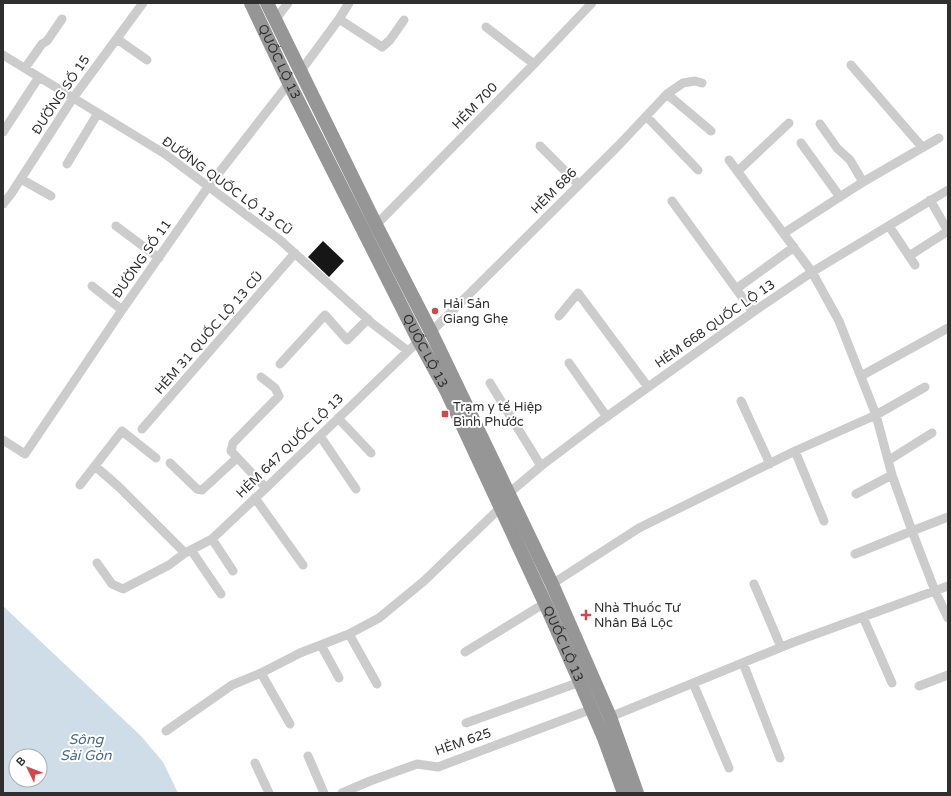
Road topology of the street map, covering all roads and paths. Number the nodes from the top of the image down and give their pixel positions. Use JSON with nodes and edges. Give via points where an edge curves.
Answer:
{"nodes":[{"id":1,"x":251,"y":3,"type":"edge"},
{"id":2,"x":267,"y":3,"type":"edge"},
{"id":3,"x":288,"y":3,"type":"edge"},
{"id":4,"x":349,"y":3,"type":"edge"},
{"id":5,"x":592,"y":3,"type":"edge"},
{"id":6,"x":139,"y":4,"type":"edge"},
{"id":7,"x":62,"y":19,"type":"dead end"},
{"id":8,"x":339,"y":19,"type":"junction"},
{"id":9,"x":275,"y":20,"type":"junction"},
{"id":10,"x":404,"y":20,"type":"dead end"},
{"id":11,"x":486,"y":27,"type":"dead end"},
{"id":12,"x":117,"y":39,"type":"junction"},
{"id":13,"x":4,"y":58,"type":"edge"},
{"id":14,"x":147,"y":60,"type":"dead end"},
{"id":15,"x":534,"y":64,"type":"junction"},
{"id":16,"x":851,"y":65,"type":"dead end"},
{"id":17,"x":25,"y":68,"type":"junction"},
{"id":18,"x":300,"y":72,"type":"junction"},
{"id":19,"x":39,"y":77,"type":"junction"},
{"id":20,"x":289,"y":83,"type":"junction"},
{"id":21,"x":702,"y":83,"type":"dead end"},
{"id":22,"x":667,"y":94,"type":"junction"},
{"id":23,"x":73,"y":98,"type":"junction"},
{"id":24,"x":98,"y":113,"type":"junction"},
{"id":25,"x":646,"y":116,"type":"junction"},
{"id":26,"x":789,"y":123,"type":"dead end"},
{"id":27,"x":820,"y":124,"type":"dead end"},
{"id":28,"x":711,"y":131,"type":"dead end"},
{"id":29,"x":3,"y":132,"type":"edge"},
{"id":30,"x":939,"y":138,"type":"dead end"},
{"id":31,"x":801,"y":143,"type":"dead end"},
{"id":32,"x":540,"y":146,"type":"dead end"},
{"id":33,"x":922,"y":147,"type":"junction"},
{"id":34,"x":729,"y":160,"type":"dead end"},
{"id":35,"x":67,"y":164,"type":"dead end"},
{"id":36,"x":698,"y":170,"type":"dead end"},
{"id":37,"x":738,"y":172,"type":"junction"},
{"id":38,"x":21,"y":178,"type":"junction"},
{"id":39,"x":864,"y":182,"type":"junction"},
{"id":40,"x":579,"y":185,"type":"junction"},
{"id":41,"x":208,"y":187,"type":"junction"},
{"id":42,"x":948,"y":190,"type":"edge"},
{"id":43,"x":51,"y":196,"type":"dead end"},
{"id":44,"x":840,"y":197,"type":"junction"},
{"id":45,"x":930,"y":200,"type":"junction"},
{"id":46,"x":672,"y":202,"type":"dead end"},
{"id":47,"x":3,"y":204,"type":"edge"},
{"id":48,"x":376,"y":225,"type":"junction"},
{"id":49,"x":116,"y":226,"type":"dead end"},
{"id":50,"x":889,"y":226,"type":"junction"},
{"id":51,"x":784,"y":233,"type":"junction"},
{"id":52,"x":794,"y":247,"type":"junction"},
{"id":53,"x":295,"y":254,"type":"junction"},
{"id":54,"x":908,"y":256,"type":"junction"},
{"id":55,"x":159,"y":258,"type":"junction"},
{"id":56,"x":915,"y":265,"type":"dead end"},
{"id":57,"x":812,"y":272,"type":"junction"},
{"id":58,"x":92,"y":286,"type":"dead end"},
{"id":59,"x":736,"y":289,"type":"junction"},
{"id":60,"x":122,"y":310,"type":"junction"},
{"id":61,"x":753,"y":312,"type":"junction"},
{"id":62,"x":559,"y":316,"type":"dead end"},
{"id":63,"x":368,"y":319,"type":"junction"},
{"id":64,"x":948,"y":328,"type":"edge"},
{"id":65,"x":431,"y":332,"type":"junction"},
{"id":66,"x":419,"y":342,"type":"junction"},
{"id":67,"x":408,"y":351,"type":"junction"},
{"id":68,"x":569,"y":363,"type":"dead end"},
{"id":69,"x":280,"y":364,"type":"dead end"},
{"id":70,"x":861,"y":376,"type":"junction"},
{"id":71,"x":261,"y":377,"type":"dead end"},
{"id":72,"x":490,"y":383,"type":"dead end"},
{"id":73,"x":648,"y":387,"type":"junction"},
{"id":74,"x":925,"y":387,"type":"dead end"},
{"id":75,"x":741,"y":401,"type":"dead end"},
{"id":76,"x":876,"y":415,"type":"junction"},
{"id":77,"x":607,"y":417,"type":"junction"},
{"id":78,"x":338,"y":418,"type":"junction"},
{"id":79,"x":142,"y":429,"type":"dead end"},
{"id":80,"x":932,"y":433,"type":"dead end"},
{"id":81,"x":320,"y":436,"type":"junction"},
{"id":82,"x":3,"y":440,"type":"edge"},
{"id":83,"x":795,"y":452,"type":"junction"},
{"id":84,"x":371,"y":453,"type":"dead end"},
{"id":85,"x":156,"y":458,"type":"dead end"},
{"id":86,"x":237,"y":458,"type":"junction"},
{"id":87,"x":888,"y":460,"type":"junction"},
{"id":88,"x":170,"y":463,"type":"dead end"},
{"id":89,"x":770,"y":464,"type":"junction"},
{"id":90,"x":95,"y":466,"type":"junction"},
{"id":91,"x":541,"y":466,"type":"junction"},
{"id":92,"x":892,"y":475,"type":"junction"},
{"id":93,"x":80,"y":485,"type":"dead end"},
{"id":94,"x":266,"y":488,"type":"junction"},
{"id":95,"x":356,"y":490,"type":"dead end"},
{"id":96,"x":508,"y":494,"type":"junction"},
{"id":97,"x":856,"y":494,"type":"dead end"},
{"id":98,"x":255,"y":498,"type":"junction"},
{"id":99,"x":500,"y":508,"type":"junction"},
{"id":100,"x":948,"y":518,"type":"edge"},
{"id":101,"x":824,"y":521,"type":"dead end"},
{"id":102,"x":912,"y":531,"type":"junction"},
{"id":103,"x":212,"y":539,"type":"junction"},
{"id":104,"x":188,"y":551,"type":"junction"},
{"id":105,"x":855,"y":554,"type":"dead end"},
{"id":106,"x":97,"y":563,"type":"dead end"},
{"id":107,"x":303,"y":565,"type":"dead end"},
{"id":108,"x":233,"y":571,"type":"dead end"},
{"id":109,"x":552,"y":584,"type":"junction"},
{"id":110,"x":754,"y":584,"type":"dead end"},
{"id":111,"x":948,"y":586,"type":"edge"},
{"id":112,"x":935,"y":591,"type":"junction"},
{"id":113,"x":221,"y":594,"type":"dead end"},
{"id":114,"x":545,"y":603,"type":"junction"},
{"id":115,"x":864,"y":617,"type":"junction"},
{"id":116,"x":948,"y":618,"type":"edge"},
{"id":117,"x":349,"y":634,"type":"junction"},
{"id":118,"x":321,"y":645,"type":"junction"},
{"id":119,"x":781,"y":647,"type":"junction"},
{"id":120,"x":465,"y":652,"type":"dead end"},
{"id":121,"x":743,"y":663,"type":"junction"},
{"id":122,"x":261,"y":673,"type":"junction"},
{"id":123,"x":948,"y":675,"type":"edge"},
{"id":124,"x":339,"y":678,"type":"dead end"},
{"id":125,"x":580,"y":682,"type":"junction"},
{"id":126,"x":892,"y":683,"type":"dead end"},
{"id":127,"x":377,"y":684,"type":"dead end"},
{"id":128,"x":693,"y":684,"type":"junction"},
{"id":129,"x":919,"y":686,"type":"dead end"},
{"id":130,"x":592,"y":709,"type":"junction"},
{"id":131,"x":610,"y":717,"type":"junction"},
{"id":132,"x":466,"y":723,"type":"dead end"},
{"id":133,"x":290,"y":724,"type":"dead end"},
{"id":134,"x":166,"y":731,"type":"dead end"},
{"id":135,"x":308,"y":756,"type":"dead end"},
{"id":136,"x":780,"y":758,"type":"dead end"},
{"id":137,"x":255,"y":763,"type":"dead end"},
{"id":138,"x":729,"y":768,"type":"dead end"},
{"id":139,"x":269,"y":793,"type":"edge"},
{"id":140,"x":324,"y":793,"type":"edge"},
{"id":141,"x":342,"y":793,"type":"edge"},
{"id":142,"x":624,"y":793,"type":"edge"},
{"id":143,"x":638,"y":793,"type":"edge"}],
"edges":[{"from":1,"to":20,"type":"highway","name":"QUỐC LỘ 13"},
{"from":2,"to":9,"type":"highway","name":"QUỐC LỘ 13"},
{"from":3,"to":9,"type":"street"},
{"from":4,"to":8,"type":"street"},
{"from":5,"to":15,"type":"street","name":"HẺM 700"},
{"from":6,"to":12,"type":"street","name":"ĐƯỜNG SỐ 15"},
{"from":7,"to":17,"type":"street"},
{"from":8,"to":10,"type":"street","via":[[382,47]]},
{"from":8,"to":18,"type":"street"},
{"from":9,"to":18,"type":"highway","name":"QUỐC LỘ 13"},
{"from":11,"to":15,"type":"street"},
{"from":12,"to":14,"type":"street"},
{"from":12,"to":23,"type":"street","name":"ĐƯỜNG SỐ 15"},
{"from":13,"to":17,"type":"street","name":"ĐƯỜNG QUỐC LỘ 13 CŨ"},
{"from":15,"to":48,"type":"street","name":"HẺM 700"},
{"from":16,"to":33,"type":"street"},
{"from":17,"to":19,"type":"street","name":"ĐƯỜNG QUỐC LỘ 13 CŨ"},
{"from":18,"to":48,"type":"highway","name":"QUỐC LỘ 13"},
{"from":19,"to":23,"type":"street","name":"ĐƯỜNG QUỐC LỘ 13 CŨ"},
{"from":19,"to":29,"type":"street"},
{"from":20,"to":41,"type":"street","name":"ĐƯỜNG SỐ 11"},
{"from":20,"to":66,"type":"highway","name":"QUỐC LỘ 13"},
{"from":21,"to":22,"type":"street","name":"HẺM 686","via":[[683,83]]},
{"from":22,"to":25,"type":"street","name":"HẺM 686"},
{"from":22,"to":28,"type":"street"},
{"from":23,"to":24,"type":"street","name":"ĐƯỜNG QUỐC LỘ 13 CŨ"},
{"from":23,"to":38,"type":"street","name":"ĐƯỜNG SỐ 15"},
{"from":24,"to":35,"type":"street"},
{"from":24,"to":41,"type":"street","name":"ĐƯỜNG QUỐC LỘ 13 CŨ","via":[[165,154]]},
{"from":25,"to":36,"type":"street"},
{"from":25,"to":40,"type":"street","name":"HẺM 686"},
{"from":26,"to":37,"type":"street"},
{"from":27,"to":39,"type":"street","via":[[837,148],[850,160]]},
{"from":30,"to":33,"type":"street"},
{"from":31,"to":44,"type":"street"},
{"from":32,"to":40,"type":"street"},
{"from":33,"to":39,"type":"street"},
{"from":34,"to":37,"type":"street"},
{"from":37,"to":51,"type":"street"},
{"from":38,"to":43,"type":"street"},
{"from":38,"to":47,"type":"street","name":"ĐƯỜNG SỐ 15"},
{"from":39,"to":44,"type":"street"},
{"from":40,"to":65,"type":"street","name":"HẺM 686"},
{"from":41,"to":53,"type":"street","name":"ĐƯỜNG QUỐC LỘ 13 CŨ"},
{"from":41,"to":55,"type":"street","name":"ĐƯỜNG SỐ 11"},
{"from":42,"to":45,"type":"street","name":"HẺM 668 QUỐC LỘ 13"},
{"from":44,"to":51,"type":"street"},
{"from":45,"to":50,"type":"street","name":"HẺM 668 QUỐC LỘ 13"},
{"from":45,"to":54,"type":"street","via":[[948,231]]},
{"from":46,"to":59,"type":"street"},
{"from":48,"to":65,"type":"highway","name":"QUỐC LỘ 13"},
{"from":49,"to":55,"type":"street"},
{"from":50,"to":54,"type":"street"},
{"from":50,"to":57,"type":"street","name":"HẺM 668 QUỐC LỘ 13"},
{"from":51,"to":52,"type":"street"},
{"from":52,"to":57,"type":"street"},
{"from":52,"to":59,"type":"street"},
{"from":53,"to":63,"type":"street","name":"ĐƯỜNG QUỐC LỘ 13 CŨ"},
{"from":53,"to":79,"type":"street","name":"HẺM 31 QUỐC LỘ 13 CŨ"},
{"from":54,"to":56,"type":"street"},
{"from":55,"to":60,"type":"street","name":"ĐƯỜNG SỐ 11"},
{"from":57,"to":61,"type":"street","name":"HẺM 668 QUỐC LỘ 13"},
{"from":57,"to":70,"type":"street","via":[[839,321]]},
{"from":58,"to":60,"type":"street"},
{"from":59,"to":61,"type":"street"},
{"from":60,"to":82,"type":"street","name":"ĐƯỜNG SỐ 11","via":[[25,454]]},
{"from":61,"to":73,"type":"street","name":"HẺM 668 QUỐC LỘ 13"},
{"from":62,"to":73,"type":"street","via":[[578,292]]},
{"from":63,"to":67,"type":"street","name":"ĐƯỜNG QUỐC LỘ 13 CŨ"},
{"from":63,"to":69,"type":"street","via":[[346,340],[325,315]]},
{"from":64,"to":70,"type":"street"},
{"from":65,"to":66,"type":"highway"},
{"from":65,"to":96,"type":"highway","name":"QUỐC LỘ 13"},
{"from":66,"to":67,"type":"street"},
{"from":66,"to":99,"type":"highway","name":"QUỐC LỘ 13","via":[[447,392]]},
{"from":67,"to":78,"type":"street","name":"HẺM 647 QUỐC LỘ 13"},
{"from":68,"to":77,"type":"street"},
{"from":70,"to":76,"type":"street"},
{"from":71,"to":86,"type":"street","via":[[275,388],[279,396],[233,443],[231,451]]},
{"from":72,"to":91,"type":"street"},
{"from":73,"to":77,"type":"street","name":"HẺM 668 QUỐC LỘ 13"},
{"from":74,"to":76,"type":"street"},
{"from":75,"to":89,"type":"street"},
{"from":76,"to":83,"type":"street"},
{"from":76,"to":87,"type":"street"},
{"from":77,"to":91,"type":"street","name":"HẺM 668 QUỐC LỘ 13"},
{"from":78,"to":81,"type":"street","name":"HẺM 647 QUỐC LỘ 13"},
{"from":78,"to":84,"type":"street"},
{"from":80,"to":87,"type":"street"},
{"from":81,"to":94,"type":"street","name":"HẺM 647 QUỐC LỘ 13"},
{"from":81,"to":95,"type":"street"},
{"from":83,"to":89,"type":"street"},
{"from":83,"to":101,"type":"street"},
{"from":85,"to":90,"type":"street","via":[[122,431]]},
{"from":86,"to":88,"type":"street","via":[[202,490],[196,489]]},
{"from":86,"to":94,"type":"street"},
{"from":87,"to":92,"type":"street"},
{"from":89,"to":109,"type":"street","via":[[639,528]]},
{"from":90,"to":93,"type":"street"},
{"from":90,"to":104,"type":"street"},
{"from":91,"to":96,"type":"street","name":"HẺM 668 QUỐC LỘ 13"},
{"from":92,"to":97,"type":"street"},
{"from":92,"to":102,"type":"street"},
{"from":94,"to":98,"type":"street","name":"HẺM 647 QUỐC LỘ 13"},
{"from":96,"to":109,"type":"highway","name":"QUỐC LỘ 13"},
{"from":98,"to":103,"type":"street","name":"HẺM 647 QUỐC LỘ 13"},
{"from":98,"to":107,"type":"street"},
{"from":99,"to":114,"type":"highway","name":"QUỐC LỘ 13"},
{"from":99,"to":117,"type":"street","via":[[424,581],[379,618]]},
{"from":100,"to":102,"type":"street"},
{"from":102,"to":105,"type":"street"},
{"from":102,"to":112,"type":"street"},
{"from":103,"to":104,"type":"street","name":"HẺM 647 QUỐC LỘ 13"},
{"from":103,"to":108,"type":"street"},
{"from":104,"to":106,"type":"street","name":"HẺM 647 QUỐC LỘ 13","via":[[169,565],[123,589],[112,584]]},
{"from":104,"to":113,"type":"street"},
{"from":109,"to":131,"type":"highway","name":"QUỐC LỘ 13"},
{"from":110,"to":119,"type":"street"},
{"from":111,"to":112,"type":"street"},
{"from":112,"to":115,"type":"street"},
{"from":112,"to":116,"type":"street"},
{"from":114,"to":120,"type":"street"},
{"from":114,"to":125,"type":"highway","name":"QUỐC LỘ 13"},
{"from":115,"to":119,"type":"street"},
{"from":115,"to":126,"type":"street"},
{"from":117,"to":118,"type":"street"},
{"from":117,"to":127,"type":"street"},
{"from":118,"to":122,"type":"street"},
{"from":118,"to":124,"type":"street"},
{"from":119,"to":121,"type":"street"},
{"from":121,"to":128,"type":"street"},
{"from":121,"to":136,"type":"street"},
{"from":122,"to":133,"type":"street"},
{"from":122,"to":134,"type":"street","via":[[232,685]]},
{"from":123,"to":129,"type":"street"},
{"from":125,"to":130,"type":"highway","name":"QUỐC LỘ 13"},
{"from":125,"to":132,"type":"street"},
{"from":128,"to":131,"type":"street"},
{"from":128,"to":138,"type":"street"},
{"from":130,"to":141,"type":"street","name":"HẺM 625","via":[[438,767],[417,764]]},
{"from":130,"to":142,"type":"highway","name":"QUỐC LỘ 13"},
{"from":131,"to":143,"type":"highway","name":"QUỐC LỘ 13"},
{"from":135,"to":140,"type":"street"},
{"from":137,"to":139,"type":"street"}]}
